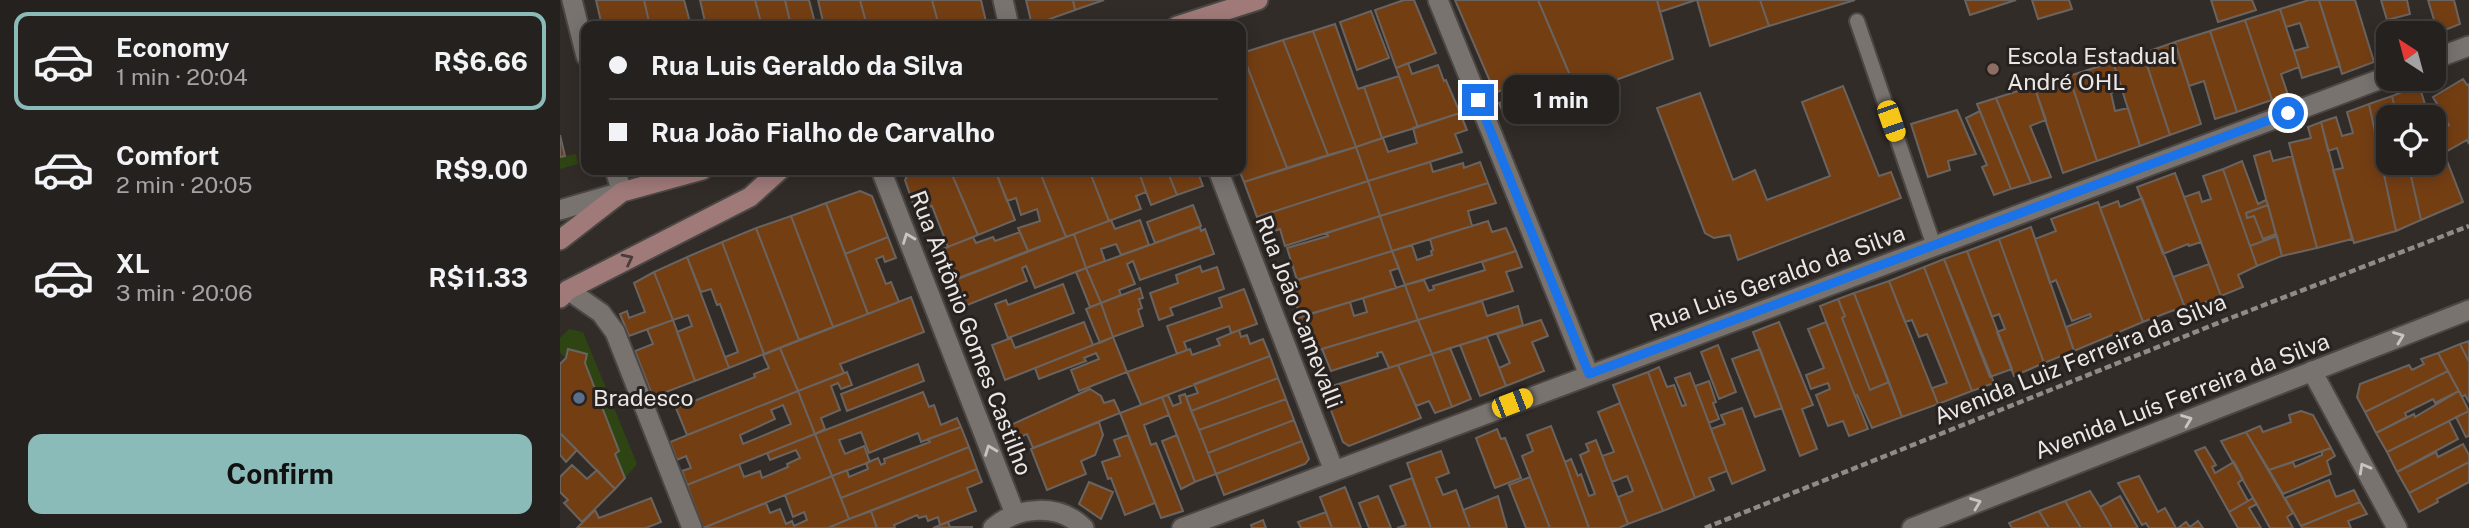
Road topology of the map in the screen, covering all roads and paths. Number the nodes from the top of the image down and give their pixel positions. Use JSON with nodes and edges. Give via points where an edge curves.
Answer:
{"nodes":[{"id":1,"x":572,"y":0,"type":"edge"},
{"id":2,"x":1003,"y":0,"type":"edge"},
{"id":3,"x":1258,"y":0,"type":"edge"},
{"id":4,"x":1438,"y":0,"type":"edge"},
{"id":5,"x":1008,"y":21,"type":"edge"},
{"id":6,"x":1193,"y":21,"type":"edge"},
{"id":7,"x":1857,"y":21,"type":"dead end"},
{"id":8,"x":581,"y":36,"type":"edge"},
{"id":9,"x":2469,"y":46,"type":"edge"},
{"id":10,"x":2446,"y":55,"type":"edge"},
{"id":11,"x":2376,"y":81,"type":"edge"},
{"id":12,"x":617,"y":175,"type":"edge"},
{"id":13,"x":684,"y":175,"type":"edge"},
{"id":14,"x":774,"y":175,"type":"edge"},
{"id":15,"x":883,"y":175,"type":"edge"},
{"id":16,"x":1220,"y":175,"type":"edge"},
{"id":17,"x":622,"y":192,"type":"junction"},
{"id":18,"x":560,"y":210,"type":"edge"},
{"id":19,"x":2469,"y":226,"type":"edge"},
{"id":20,"x":560,"y":240,"type":"edge"},
{"id":21,"x":1934,"y":246,"type":"junction"},
{"id":22,"x":562,"y":291,"type":"edge"},
{"id":23,"x":2469,"y":310,"type":"edge"},
{"id":24,"x":2312,"y":371,"type":"junction"},
{"id":25,"x":1589,"y":374,"type":"junction"},
{"id":26,"x":1334,"y":471,"type":"junction"},
{"id":27,"x":1015,"y":514,"type":"junction"},
{"id":28,"x":692,"y":528,"type":"edge"},
{"id":29,"x":993,"y":528,"type":"edge"},
{"id":30,"x":1084,"y":528,"type":"edge"},
{"id":31,"x":1182,"y":528,"type":"edge"},
{"id":32,"x":1705,"y":528,"type":"edge"},
{"id":33,"x":1912,"y":528,"type":"edge"},
{"id":34,"x":2397,"y":528,"type":"edge"}],
"edges":[{"from":1,"to":8,"type":"street"},
{"from":2,"to":5,"type":"street"},
{"from":3,"to":6,"type":"main road"},
{"from":4,"to":25,"type":"street"},
{"from":7,"to":21,"type":"lane"},
{"from":9,"to":10,"type":"street"},
{"from":11,"to":21,"type":"street","name":"Rua Luis Geraldo da Silva"},
{"from":12,"to":17,"type":"street"},
{"from":13,"to":17,"type":"main road"},
{"from":22,"to":14,"type":"main road","one_way":true,"via":[[750,197]]},
{"from":27,"to":15,"type":"street","name":"Rua Antônio Gomes Castilho","one_way":true},
{"from":16,"to":26,"type":"street","name":"Rua João Camevalli"},
{"from":17,"to":18,"type":"street"},
{"from":17,"to":20,"type":"main road"},
{"from":19,"to":32,"type":"path","name":"Avenida Luiz Ferreira da Silva"},
{"from":21,"to":25,"type":"street","name":"Rua Luis Geraldo da Silva"},
{"from":22,"to":28,"type":"street","via":[[601,313],[615,332]]},
{"from":24,"to":23,"type":"street","name":"Avenida Luís Ferreira da Silva","one_way":true},
{"from":33,"to":24,"type":"street","name":"Avenida Luís Ferreira da Silva","one_way":true},
{"from":34,"to":24,"type":"street","one_way":true},
{"from":25,"to":26,"type":"street","name":"Rua Luis Geraldo da Silva"},
{"from":26,"to":31,"type":"street","name":"Rua Luis Geraldo da Silva"},
{"from":27,"to":29,"type":"street"},
{"from":27,"to":30,"type":"street","via":[[1059,513]]}]}
